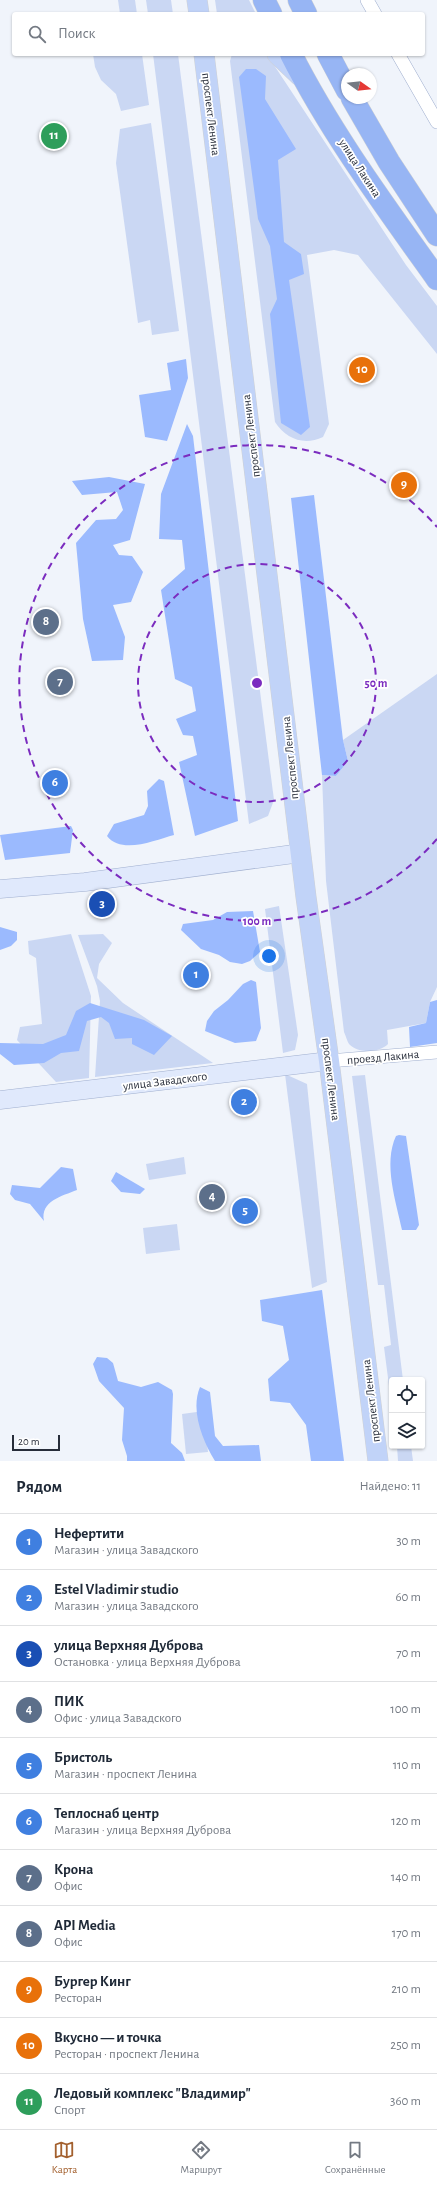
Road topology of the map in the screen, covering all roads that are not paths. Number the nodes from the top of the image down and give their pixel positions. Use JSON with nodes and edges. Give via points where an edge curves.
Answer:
{"nodes":[{"id":1,"x":198,"y":0,"type":"edge"},
{"id":2,"x":264,"y":0,"type":"edge"},
{"id":3,"x":299,"y":0,"type":"edge"},
{"id":4,"x":367,"y":0,"type":"edge"},
{"id":5,"x":199,"y":12,"type":"edge"},
{"id":6,"x":270,"y":12,"type":"edge"},
{"id":7,"x":305,"y":12,"type":"edge"},
{"id":8,"x":374,"y":12,"type":"edge"},
{"id":9,"x":204,"y":56,"type":"edge"},
{"id":10,"x":217,"y":56,"type":"edge"},
{"id":11,"x":279,"y":56,"type":"edge"},
{"id":12,"x":292,"y":56,"type":"edge"},
{"id":13,"x":329,"y":56,"type":"edge"},
{"id":14,"x":399,"y":56,"type":"edge"},
{"id":15,"x":304,"y":79,"type":"junction"},
{"id":16,"x":341,"y":79,"type":"edge"},
{"id":17,"x":208,"y":96,"type":"junction"},
{"id":18,"x":355,"y":104,"type":"edge"},
{"id":19,"x":437,"y":122,"type":"edge"},
{"id":20,"x":437,"y":234,"type":"edge"},
{"id":21,"x":437,"y":279,"type":"edge"},
{"id":22,"x":301,"y":853,"type":"junction"},
{"id":23,"x":1,"y":888,"type":"edge"},
{"id":24,"x":437,"y":1052,"type":"edge"},
{"id":25,"x":329,"y":1061,"type":"junction"},
{"id":26,"x":0,"y":1100,"type":"edge"},
{"id":27,"x":378,"y":1461,"type":"edge"}],
"edges":[{"from":1,"to":5,"type":"main road"},
{"from":2,"to":6,"type":"highway"},
{"from":3,"to":7,"type":"highway"},
{"from":4,"to":8,"type":"street"},
{"from":9,"to":17,"type":"main road","name":"проспект Ленина"},
{"from":10,"to":17,"type":"main road","via":[[211,70]]},
{"from":11,"to":15,"type":"main road"},
{"from":12,"to":15,"type":"highway","name":"улица Лакина"},
{"from":13,"to":16,"type":"highway"},
{"from":14,"to":19,"type":"street"},
{"from":15,"to":21,"type":"highway","name":"улица Лакина","via":[[352,157]]},
{"from":17,"to":22,"type":"main road","name":"проспект Ленина"},
{"from":18,"to":20,"type":"highway","via":[[389,162]]},
{"from":22,"to":23,"type":"street","via":[[85,882]]},
{"from":22,"to":25,"type":"main road","name":"проспект Ленина"},
{"from":24,"to":25,"type":"street","name":"проезд Лакина"},
{"from":25,"to":26,"type":"street","name":"улица Завадского"},
{"from":25,"to":27,"type":"main road","name":"проспект Ленина"}]}
